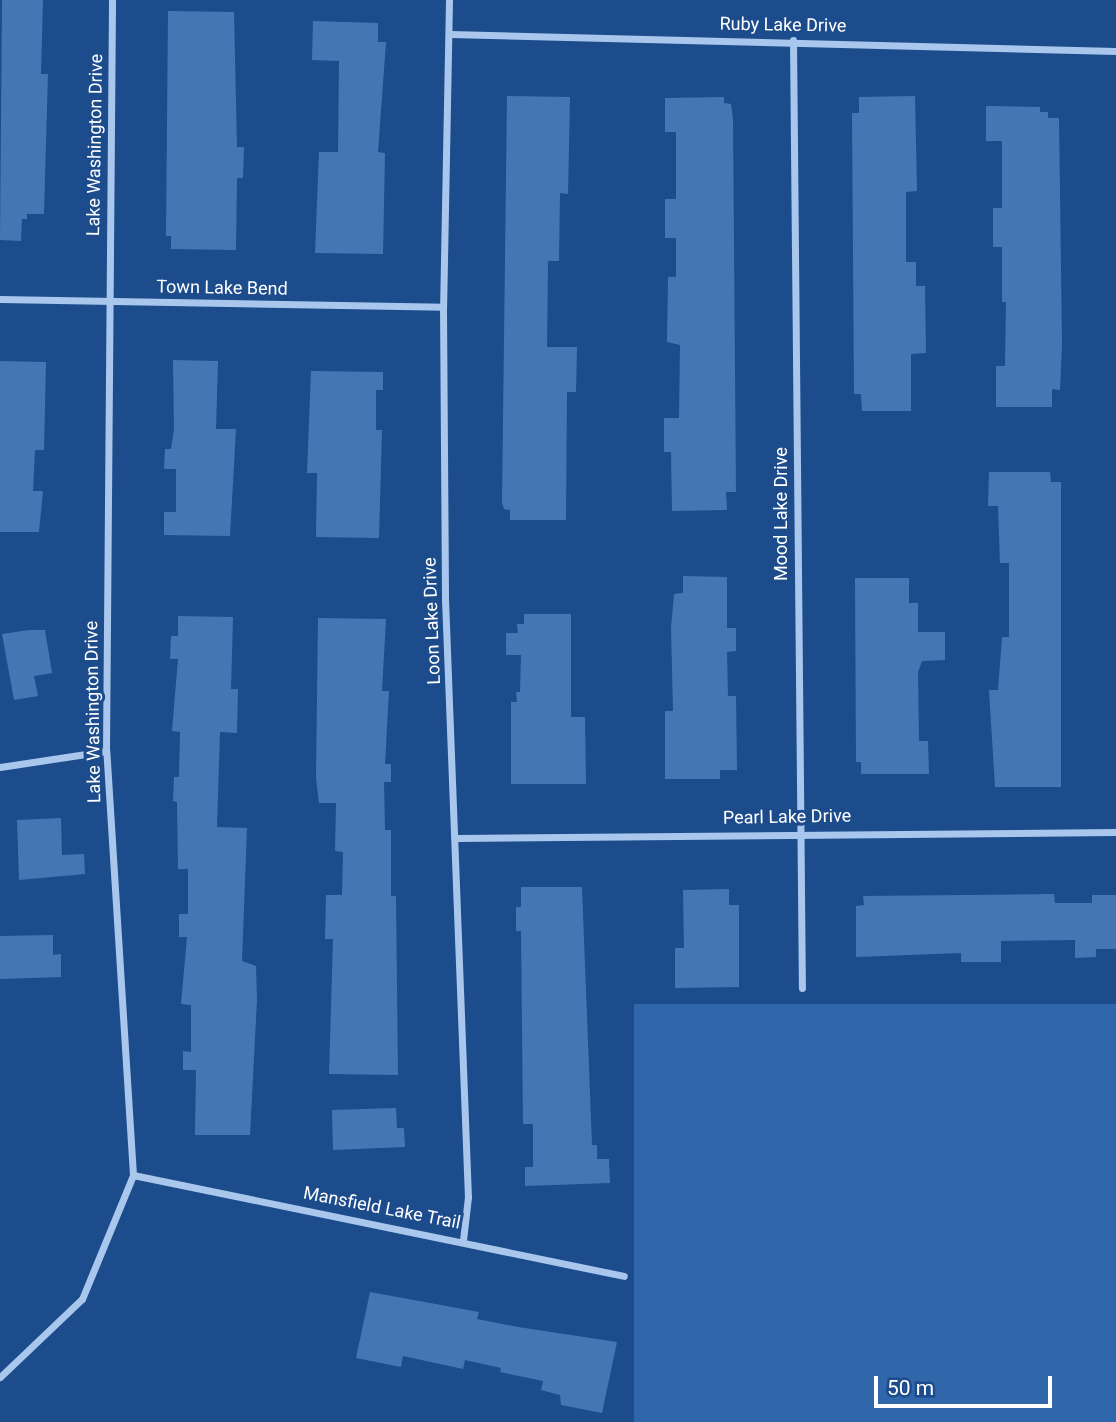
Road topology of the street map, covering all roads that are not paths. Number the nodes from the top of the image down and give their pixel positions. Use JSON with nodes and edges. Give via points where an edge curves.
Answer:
{"nodes":[{"id":1,"x":112,"y":0,"type":"edge"},
{"id":2,"x":449,"y":0,"type":"edge"},
{"id":3,"x":450,"y":34,"type":"junction"},
{"id":4,"x":793,"y":40,"type":"junction"},
{"id":5,"x":1116,"y":51,"type":"edge"},
{"id":6,"x":0,"y":299,"type":"edge"},
{"id":7,"x":109,"y":302,"type":"junction"},
{"id":8,"x":443,"y":307,"type":"junction"},
{"id":9,"x":106,"y":751,"type":"junction"},
{"id":10,"x":0,"y":767,"type":"edge"},
{"id":11,"x":799,"y":832,"type":"junction"},
{"id":12,"x":1116,"y":832,"type":"edge"},
{"id":13,"x":457,"y":838,"type":"junction"},
{"id":14,"x":802,"y":988,"type":"dead end"},
{"id":15,"x":133,"y":1175,"type":"junction"},
{"id":16,"x":463,"y":1240,"type":"junction"},
{"id":17,"x":624,"y":1276,"type":"dead end"},
{"id":18,"x":0,"y":1377,"type":"edge"}],
"edges":[{"from":1,"to":7,"type":"street","name":"Lake Washington Drive"},
{"from":2,"to":3,"type":"street","name":"Loon Lake Drive"},
{"from":3,"to":4,"type":"street","name":"Ruby Lake Drive"},
{"from":3,"to":8,"type":"street","name":"Loon Lake Drive"},
{"from":4,"to":5,"type":"street","name":"Ruby Lake Drive"},
{"from":4,"to":11,"type":"street","name":"Mood Lake Drive"},
{"from":6,"to":7,"type":"street","name":"Town Lake Bend"},
{"from":7,"to":8,"type":"street","name":"Town Lake Bend"},
{"from":7,"to":9,"type":"street","name":"Lake Washington Drive"},
{"from":8,"to":13,"type":"street","name":"Loon Lake Drive","via":[[445,599]]},
{"from":9,"to":10,"type":"street"},
{"from":9,"to":15,"type":"street","name":"Lake Washington Drive"},
{"from":11,"to":12,"type":"street","name":"Pearl Lake Drive"},
{"from":11,"to":13,"type":"street","name":"Pearl Lake Drive"},
{"from":11,"to":14,"type":"street","name":"Mood Lake Drive"},
{"from":13,"to":16,"type":"street","name":"Loon Lake Drive","via":[[468,1197]]},
{"from":15,"to":16,"type":"street","name":"Mansfield Lake Trail"},
{"from":15,"to":18,"type":"street","name":"Lake Washington Drive","via":[[82,1299]]},
{"from":16,"to":17,"type":"street","name":"Mansfield Lake Trail"}]}
